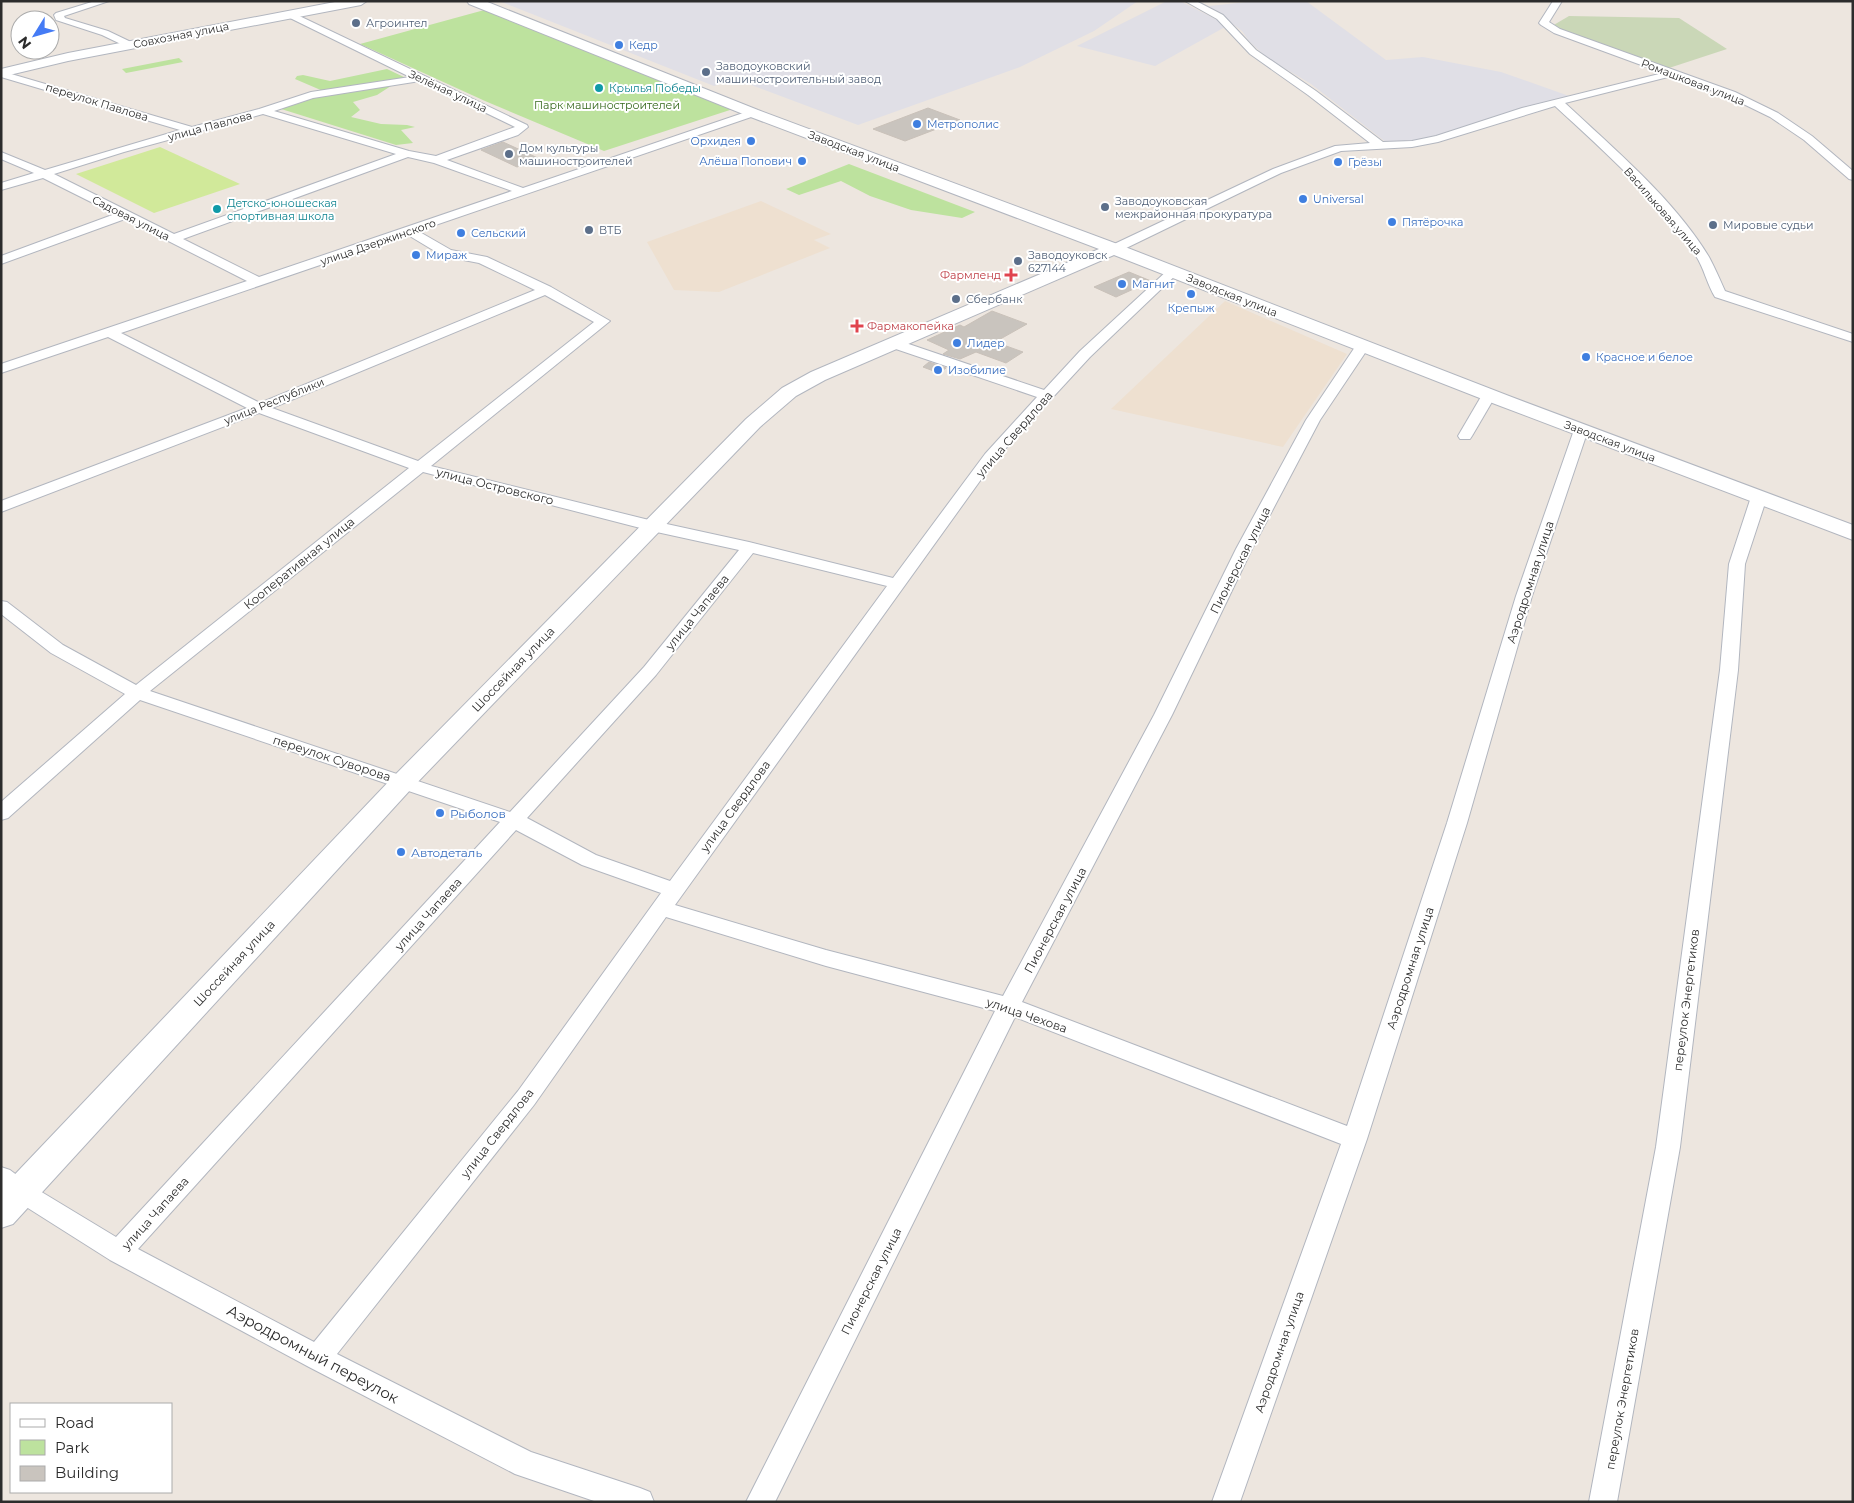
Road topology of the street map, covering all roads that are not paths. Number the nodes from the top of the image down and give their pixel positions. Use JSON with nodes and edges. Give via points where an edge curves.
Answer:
{"nodes":[{"id":1,"x":106,"y":1,"type":"edge"},
{"id":2,"x":361,"y":1,"type":"edge"},
{"id":3,"x":473,"y":1,"type":"edge"},
{"id":4,"x":1189,"y":1,"type":"edge"},
{"id":5,"x":1558,"y":1,"type":"edge"},
{"id":6,"x":291,"y":14,"type":"junction"},
{"id":7,"x":130,"y":45,"type":"junction"},
{"id":8,"x":1,"y":73,"type":"edge"},
{"id":9,"x":1673,"y":73,"type":"junction"},
{"id":10,"x":422,"y":78,"type":"junction"},
{"id":11,"x":1558,"y":103,"type":"junction"},
{"id":12,"x":263,"y":112,"type":"junction"},
{"id":13,"x":753,"y":113,"type":"junction"},
{"id":14,"x":192,"y":130,"type":"junction"},
{"id":15,"x":1381,"y":146,"type":"junction"},
{"id":16,"x":408,"y":154,"type":"junction"},
{"id":17,"x":1,"y":155,"type":"edge"},
{"id":18,"x":437,"y":160,"type":"junction"},
{"id":19,"x":45,"y":174,"type":"junction"},
{"id":20,"x":1853,"y":177,"type":"edge"},
{"id":21,"x":1,"y":187,"type":"edge"},
{"id":22,"x":524,"y":192,"type":"junction"},
{"id":23,"x":124,"y":215,"type":"junction"},
{"id":24,"x":410,"y":232,"type":"junction"},
{"id":25,"x":172,"y":239,"type":"junction"},
{"id":26,"x":1114,"y":249,"type":"junction"},
{"id":27,"x":1,"y":260,"type":"edge"},
{"id":28,"x":1173,"y":272,"type":"junction"},
{"id":29,"x":260,"y":282,"type":"junction"},
{"id":30,"x":546,"y":290,"type":"junction"},
{"id":31,"x":111,"y":333,"type":"junction"},
{"id":32,"x":1853,"y":338,"type":"edge"},
{"id":33,"x":892,"y":343,"type":"junction"},
{"id":34,"x":1362,"y":347,"type":"junction"},
{"id":35,"x":1,"y":369,"type":"edge"},
{"id":36,"x":1489,"y":395,"type":"junction"},
{"id":37,"x":1047,"y":396,"type":"junction"},
{"id":38,"x":259,"y":408,"type":"junction"},
{"id":39,"x":1581,"y":430,"type":"junction"},
{"id":40,"x":1465,"y":436,"type":"dead end"},
{"id":41,"x":419,"y":467,"type":"junction"},
{"id":42,"x":1759,"y":497,"type":"junction"},
{"id":43,"x":1,"y":507,"type":"edge"},
{"id":44,"x":652,"y":526,"type":"junction"},
{"id":45,"x":1853,"y":533,"type":"edge"},
{"id":46,"x":749,"y":547,"type":"junction"},
{"id":47,"x":898,"y":584,"type":"junction"},
{"id":48,"x":1,"y":606,"type":"edge"},
{"id":49,"x":137,"y":693,"type":"junction"},
{"id":50,"x":404,"y":782,"type":"junction"},
{"id":51,"x":1,"y":814,"type":"edge"},
{"id":52,"x":514,"y":820,"type":"junction"},
{"id":53,"x":674,"y":890,"type":"junction"},
{"id":54,"x":662,"y":908,"type":"junction"},
{"id":55,"x":1009,"y":1006,"type":"junction"},
{"id":56,"x":1355,"y":1139,"type":"junction"},
{"id":57,"x":8,"y":1194,"type":"edge"},
{"id":58,"x":119,"y":1252,"type":"junction"},
{"id":59,"x":318,"y":1358,"type":"junction"},
{"id":60,"x":640,"y":1502,"type":"edge"},
{"id":61,"x":760,"y":1502,"type":"edge"},
{"id":62,"x":1226,"y":1502,"type":"edge"},
{"id":63,"x":1603,"y":1502,"type":"edge"}],
"edges":[{"from":1,"to":7,"type":"street","via":[[59,15],[61,20],[105,33]]},
{"from":2,"to":6,"type":"street","name":"Совхозная улица"},
{"from":3,"to":13,"type":"street","name":"Заводская улица"},
{"from":4,"to":15,"type":"street","via":[[1220,17],[1253,52]]},
{"from":5,"to":9,"type":"street","name":"Ромашковая улица","via":[[1544,23],[1572,37]]},
{"from":6,"to":7,"type":"street","name":"Совхозная улица"},
{"from":6,"to":10,"type":"street","name":"Зелёная улица","via":[[354,48]]},
{"from":7,"to":8,"type":"street","name":"Совхозная улица"},
{"from":8,"to":14,"type":"street","name":"переулок Павлова"},
{"from":9,"to":11,"type":"street"},
{"from":9,"to":20,"type":"street","name":"Ромашковая улица","via":[[1731,94],[1774,115],[1808,138]]},
{"from":10,"to":12,"type":"street","name":"улица Павлова","via":[[311,95]]},
{"from":10,"to":18,"type":"street","name":"Зелёная улица","via":[[522,127],[514,133]]},
{"from":11,"to":15,"type":"street","via":[[1438,139]]},
{"from":11,"to":32,"type":"street","name":"Васильковая улица","via":[[1624,166],[1669,215],[1702,257],[1720,294]]},
{"from":12,"to":14,"type":"street","name":"улица Павлова"},
{"from":12,"to":16,"type":"street"},
{"from":13,"to":22,"type":"street","name":"улица Дзержинского"},
{"from":13,"to":26,"type":"street","name":"Заводская улица"},
{"from":14,"to":19,"type":"street","name":"улица Павлова"},
{"from":15,"to":26,"type":"street","via":[[1339,148],[1307,158]]},
{"from":16,"to":18,"type":"street"},
{"from":16,"to":25,"type":"street"},
{"from":17,"to":19,"type":"street","name":"Садовая улица"},
{"from":18,"to":22,"type":"street"},
{"from":19,"to":21,"type":"street","name":"улица Павлова"},
{"from":19,"to":23,"type":"street","name":"Садовая улица"},
{"from":22,"to":24,"type":"street","name":"улица Дзержинского"},
{"from":23,"to":25,"type":"street","name":"Садовая улица"},
{"from":23,"to":27,"type":"street"},
{"from":24,"to":29,"type":"street","name":"улица Дзержинского"},
{"from":24,"to":30,"type":"street","via":[[447,253],[483,260]]},
{"from":25,"to":29,"type":"street","name":"Садовая улица"},
{"from":26,"to":28,"type":"street","name":"Заводская улица"},
{"from":26,"to":33,"type":"street","name":"Шоссейная улица"},
{"from":28,"to":34,"type":"street","name":"Заводская улица"},
{"from":28,"to":37,"type":"street","name":"улица Свердлова","via":[[1085,354]]},
{"from":29,"to":31,"type":"street","name":"улица Дзержинского"},
{"from":30,"to":38,"type":"street","name":"улица Республики"},
{"from":30,"to":41,"type":"street","name":"Кооперативная улица","via":[[603,321]]},
{"from":31,"to":35,"type":"street","name":"улица Дзержинского"},
{"from":31,"to":38,"type":"street","name":"улица Островского"},
{"from":33,"to":37,"type":"street"},
{"from":33,"to":44,"type":"street","name":"Шоссейная улица","via":[[789,392],[753,422]]},
{"from":34,"to":36,"type":"street","name":"Заводская улица"},
{"from":34,"to":55,"type":"street","name":"Пионерская улица","via":[[1313,420],[1244,549],[1163,715]]},
{"from":36,"to":39,"type":"street","name":"Заводская улица"},
{"from":36,"to":40,"type":"street"},
{"from":37,"to":47,"type":"street","name":"улица Свердлова","via":[[990,457]]},
{"from":38,"to":41,"type":"street","name":"улица Островского"},
{"from":38,"to":43,"type":"street","name":"улица Республики"},
{"from":39,"to":42,"type":"street","name":"Заводская улица"},
{"from":39,"to":56,"type":"street","name":"Аэродромная улица","via":[[1524,596],[1457,823]]},
{"from":41,"to":44,"type":"street","name":"улица Островского"},
{"from":41,"to":49,"type":"street","name":"Кооперативная улица"},
{"from":42,"to":45,"type":"street","name":"Заводская улица"},
{"from":42,"to":63,"type":"street","name":"переулок Энергетиков","via":[[1736,564],[1729,670],[1668,1148]]},
{"from":44,"to":46,"type":"street","name":"улица Островского"},
{"from":44,"to":50,"type":"street","name":"Шоссейная улица"},
{"from":46,"to":47,"type":"street","name":"улица Островского"},
{"from":46,"to":52,"type":"street","name":"улица Чапаева","via":[[650,671]]},
{"from":47,"to":53,"type":"street","name":"улица Свердлова"},
{"from":48,"to":49,"type":"street","name":"переулок Суворова","via":[[57,649]]},
{"from":49,"to":50,"type":"street","name":"переулок Суворова"},
{"from":49,"to":51,"type":"street","name":"Кооперативная улица"},
{"from":50,"to":52,"type":"street","name":"переулок Суворова"},
{"from":50,"to":57,"type":"street","name":"Шоссейная улица"},
{"from":52,"to":53,"type":"street","name":"переулок Суворова","via":[[589,860]]},
{"from":52,"to":58,"type":"street","name":"улица Чапаева"},
{"from":53,"to":54,"type":"street","name":"улица Свердлова"},
{"from":54,"to":55,"type":"street","name":"улица Чехова","via":[[826,958]]},
{"from":54,"to":59,"type":"street","name":"улица Свердлова","via":[[526,1098]]},
{"from":55,"to":56,"type":"street","name":"улица Чехова"},
{"from":55,"to":61,"type":"street","name":"Пионерская улица"},
{"from":56,"to":62,"type":"street","name":"Аэродромная улица"},
{"from":57,"to":58,"type":"street","name":"Аэродромный переулок"},
{"from":58,"to":59,"type":"street","name":"Аэродромный переулок"},
{"from":59,"to":60,"type":"street","name":"Аэродромный переулок","via":[[525,1464]]}]}
